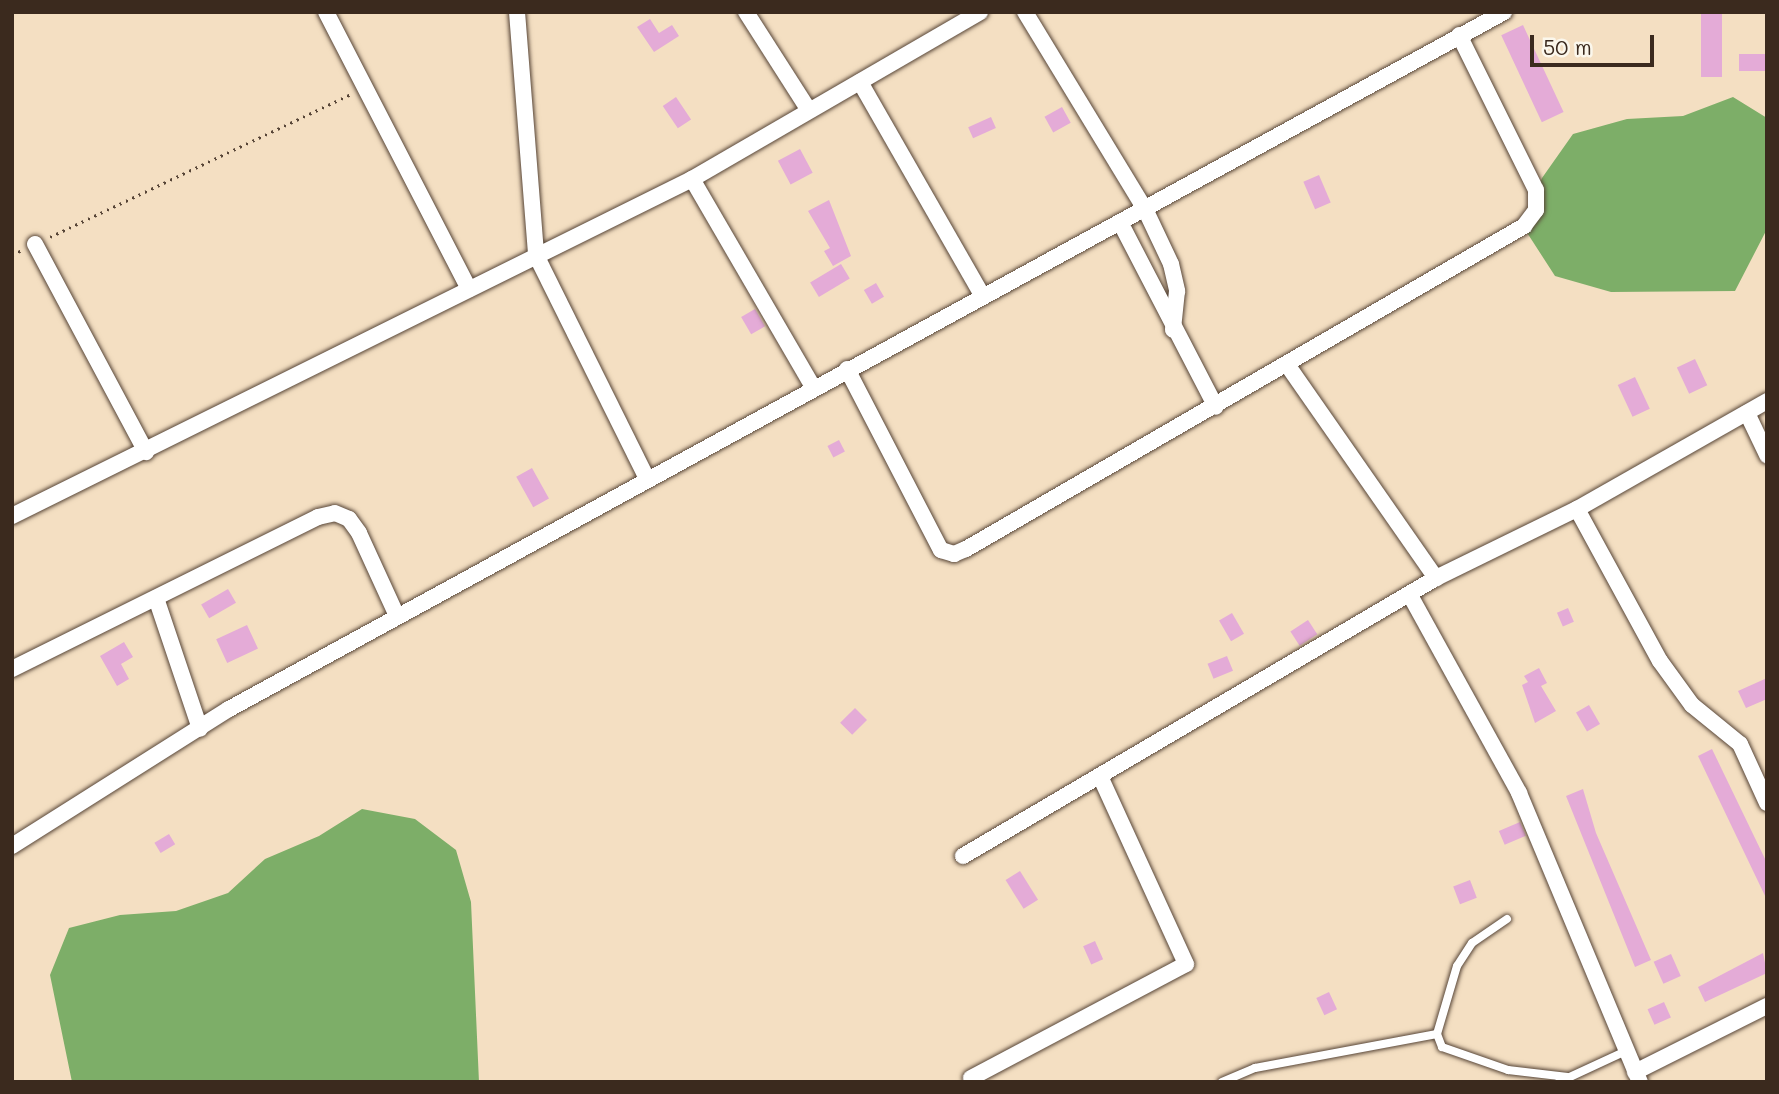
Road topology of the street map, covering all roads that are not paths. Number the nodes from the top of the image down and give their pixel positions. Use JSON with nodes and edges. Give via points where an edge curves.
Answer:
{"nodes":[{"id":1,"x":326,"y":12,"type":"edge"},
{"id":2,"x":517,"y":12,"type":"edge"},
{"id":3,"x":746,"y":12,"type":"edge"},
{"id":4,"x":1025,"y":12,"type":"edge"},
{"id":5,"x":1504,"y":12,"type":"edge"},
{"id":6,"x":979,"y":13,"type":"edge"},
{"id":7,"x":1459,"y":35,"type":"junction"},
{"id":8,"x":860,"y":82,"type":"junction"},
{"id":9,"x":808,"y":109,"type":"junction"},
{"id":10,"x":692,"y":179,"type":"junction"},
{"id":11,"x":1145,"y":209,"type":"junction"},
{"id":12,"x":1120,"y":222,"type":"junction"},
{"id":13,"x":36,"y":244,"type":"road end"},
{"id":14,"x":536,"y":256,"type":"junction"},
{"id":15,"x":468,"y":289,"type":"junction"},
{"id":16,"x":982,"y":295,"type":"junction"},
{"id":17,"x":1173,"y":330,"type":"junction"},
{"id":18,"x":1289,"y":366,"type":"junction"},
{"id":19,"x":847,"y":369,"type":"junction"},
{"id":20,"x":814,"y":387,"type":"junction"},
{"id":21,"x":1767,"y":401,"type":"edge"},
{"id":22,"x":1216,"y":407,"type":"junction"},
{"id":23,"x":1747,"y":413,"type":"junction"},
{"id":24,"x":146,"y":452,"type":"junction"},
{"id":25,"x":1767,"y":455,"type":"edge"},
{"id":26,"x":647,"y":479,"type":"junction"},
{"id":27,"x":1577,"y":509,"type":"junction"},
{"id":28,"x":12,"y":516,"type":"edge"},
{"id":29,"x":1436,"y":578,"type":"junction"},
{"id":30,"x":1411,"y":597,"type":"junction"},
{"id":31,"x":156,"y":598,"type":"junction"},
{"id":32,"x":397,"y":616,"type":"junction"},
{"id":33,"x":12,"y":669,"type":"edge"},
{"id":34,"x":200,"y":729,"type":"junction"},
{"id":35,"x":1100,"y":776,"type":"junction"},
{"id":36,"x":1767,"y":803,"type":"edge"},
{"id":37,"x":12,"y":846,"type":"edge"},
{"id":38,"x":963,"y":856,"type":"dead end"},
{"id":39,"x":1507,"y":919,"type":"dead end"},
{"id":40,"x":1767,"y":1006,"type":"edge"},
{"id":41,"x":1437,"y":1034,"type":"junction"},
{"id":42,"x":1626,"y":1051,"type":"junction"},
{"id":43,"x":1568,"y":1077,"type":"junction"},
{"id":44,"x":1637,"y":1077,"type":"edge"},
{"id":45,"x":971,"y":1078,"type":"dead end"},
{"id":46,"x":1222,"y":1082,"type":"edge"},
{"id":47,"x":1559,"y":1082,"type":"edge"}],
"edges":[{"from":1,"to":15,"type":"street"},
{"from":2,"to":14,"type":"street"},
{"from":3,"to":9,"type":"street"},
{"from":4,"to":11,"type":"street"},
{"from":5,"to":7,"type":"street"},
{"from":6,"to":8,"type":"street"},
{"from":7,"to":11,"type":"street"},
{"from":7,"to":18,"type":"street","via":[[1536,190],[1536,210],[1524,226]]},
{"from":8,"to":9,"type":"street"},
{"from":8,"to":16,"type":"street"},
{"from":9,"to":10,"type":"street"},
{"from":10,"to":14,"type":"street"},
{"from":10,"to":20,"type":"street"},
{"from":11,"to":12,"type":"street"},
{"from":11,"to":17,"type":"street","via":[[1171,264],[1177,291]]},
{"from":12,"to":16,"type":"street"},
{"from":12,"to":17,"type":"street"},
{"from":13,"to":24,"type":"street"},
{"from":14,"to":15,"type":"street"},
{"from":14,"to":26,"type":"street"},
{"from":15,"to":24,"type":"street"},
{"from":16,"to":19,"type":"street"},
{"from":17,"to":22,"type":"street"},
{"from":18,"to":22,"type":"street"},
{"from":18,"to":29,"type":"street"},
{"from":19,"to":20,"type":"street"},
{"from":19,"to":22,"type":"street","via":[[941,550],[954,554]]},
{"from":20,"to":26,"type":"street"},
{"from":21,"to":23,"type":"street"},
{"from":23,"to":25,"type":"street"},
{"from":23,"to":27,"type":"street"},
{"from":24,"to":28,"type":"street"},
{"from":26,"to":32,"type":"street"},
{"from":27,"to":29,"type":"street"},
{"from":27,"to":36,"type":"street","via":[[1660,661],[1692,705],[1740,744]]},
{"from":29,"to":30,"type":"street"},
{"from":30,"to":35,"type":"street"},
{"from":30,"to":42,"type":"street","via":[[1518,793]]},
{"from":31,"to":32,"type":"street","via":[[318,517],[335,513],[349,519],[359,533]]},
{"from":31,"to":33,"type":"street"},
{"from":31,"to":34,"type":"street"},
{"from":32,"to":34,"type":"street"},
{"from":34,"to":37,"type":"street"},
{"from":35,"to":38,"type":"street"},
{"from":35,"to":45,"type":"street","via":[[1186,964]]},
{"from":39,"to":41,"type":"lane","via":[[1472,943],[1457,966]]},
{"from":40,"to":44,"type":"street"},
{"from":41,"to":43,"type":"lane","via":[[1442,1047],[1452,1054],[1508,1070]]},
{"from":41,"to":46,"type":"lane","via":[[1255,1068]]},
{"from":42,"to":43,"type":"lane"},
{"from":42,"to":44,"type":"street"},
{"from":43,"to":47,"type":"lane"}]}
